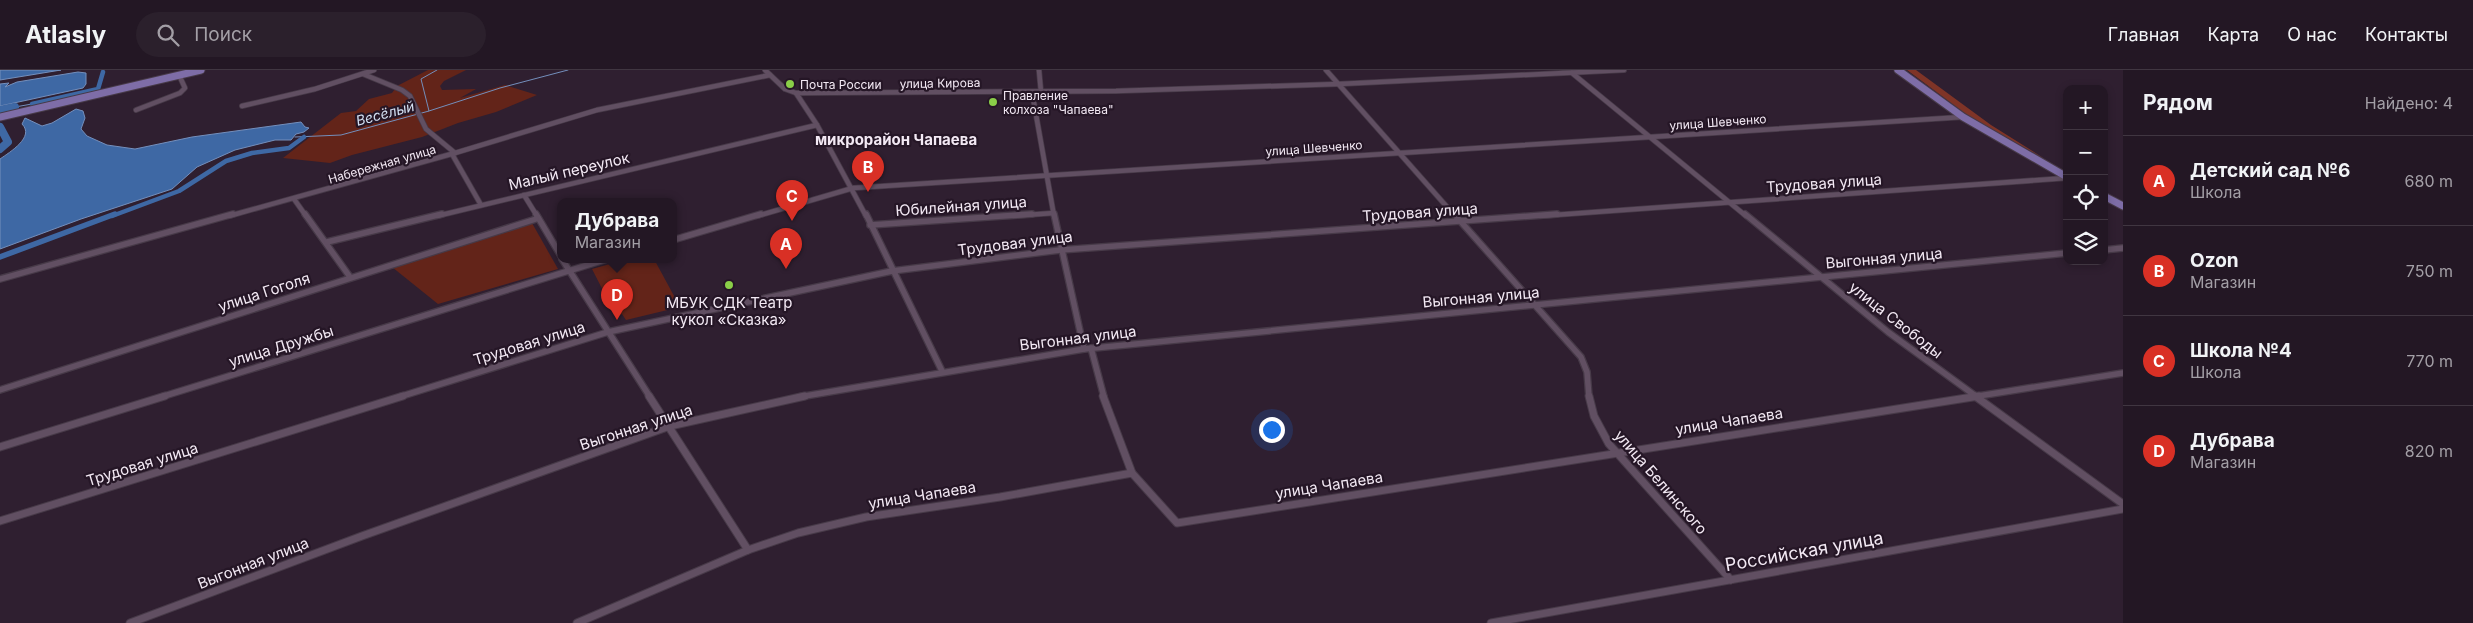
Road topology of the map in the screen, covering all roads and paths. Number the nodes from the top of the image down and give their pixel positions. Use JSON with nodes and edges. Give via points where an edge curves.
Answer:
{"nodes":[{"id":1,"x":198,"y":70,"type":"edge"},
{"id":2,"x":374,"y":70,"type":"edge"},
{"id":3,"x":765,"y":70,"type":"edge"},
{"id":4,"x":1039,"y":70,"type":"edge"},
{"id":5,"x":1326,"y":70,"type":"edge"},
{"id":6,"x":1624,"y":70,"type":"edge"},
{"id":7,"x":1898,"y":70,"type":"edge"},
{"id":8,"x":1571,"y":72,"type":"edge"},
{"id":9,"x":363,"y":74,"type":"junction"},
{"id":10,"x":180,"y":75,"type":"junction"},
{"id":11,"x":770,"y":75,"type":"junction"},
{"id":12,"x":1339,"y":84,"type":"junction"},
{"id":13,"x":1032,"y":92,"type":"junction"},
{"id":14,"x":1041,"y":92,"type":"junction"},
{"id":15,"x":796,"y":93,"type":"junction"},
{"id":16,"x":99,"y":94,"type":"joint"},
{"id":17,"x":242,"y":106,"type":"dead end"},
{"id":18,"x":136,"y":110,"type":"dead end"},
{"id":19,"x":0,"y":117,"type":"edge"},
{"id":20,"x":1963,"y":117,"type":"junction"},
{"id":21,"x":817,"y":124,"type":"junction"},
{"id":22,"x":1650,"y":137,"type":"junction"},
{"id":23,"x":1399,"y":152,"type":"junction"},
{"id":24,"x":454,"y":154,"type":"junction"},
{"id":25,"x":1046,"y":176,"type":"junction"},
{"id":26,"x":2063,"y":176,"type":"edge"},
{"id":27,"x":2063,"y":178,"type":"edge"},
{"id":28,"x":853,"y":188,"type":"junction"},
{"id":29,"x":524,"y":195,"type":"junction"},
{"id":30,"x":2108,"y":198,"type":"edge"},
{"id":31,"x":294,"y":199,"type":"junction"},
{"id":32,"x":1731,"y":202,"type":"junction"},
{"id":33,"x":481,"y":205,"type":"junction"},
{"id":34,"x":2123,"y":206,"type":"edge"},
{"id":35,"x":1054,"y":212,"type":"junction"},
{"id":36,"x":536,"y":219,"type":"junction"},
{"id":37,"x":1461,"y":222,"type":"junction"},
{"id":38,"x":870,"y":225,"type":"junction"},
{"id":39,"x":677,"y":239,"type":"edge"},
{"id":40,"x":327,"y":242,"type":"junction"},
{"id":41,"x":2123,"y":248,"type":"edge"},
{"id":42,"x":557,"y":250,"type":"edge"},
{"id":43,"x":1060,"y":250,"type":"junction"},
{"id":44,"x":2108,"y":250,"type":"edge"},
{"id":45,"x":2063,"y":253,"type":"edge"},
{"id":46,"x":565,"y":263,"type":"edge"},
{"id":47,"x":594,"y":263,"type":"edge"},
{"id":48,"x":570,"y":270,"type":"junction"},
{"id":49,"x":892,"y":270,"type":"junction"},
{"id":50,"x":1821,"y":276,"type":"junction"},
{"id":51,"x":350,"y":278,"type":"junction"},
{"id":52,"x":0,"y":279,"type":"edge"},
{"id":53,"x":1534,"y":305,"type":"junction"},
{"id":54,"x":608,"y":332,"type":"junction"},
{"id":55,"x":1087,"y":349,"type":"junction"},
{"id":56,"x":942,"y":371,"type":"junction"},
{"id":57,"x":2123,"y":373,"type":"edge"},
{"id":58,"x":0,"y":390,"type":"edge"},
{"id":59,"x":1977,"y":396,"type":"junction"},
{"id":60,"x":670,"y":426,"type":"junction"},
{"id":61,"x":0,"y":447,"type":"edge"},
{"id":62,"x":1618,"y":454,"type":"junction"},
{"id":63,"x":1132,"y":473,"type":"junction"},
{"id":64,"x":2123,"y":504,"type":"edge"},
{"id":65,"x":2123,"y":509,"type":"edge"},
{"id":66,"x":0,"y":521,"type":"edge"},
{"id":67,"x":748,"y":550,"type":"junction"},
{"id":68,"x":1731,"y":580,"type":"junction"},
{"id":69,"x":130,"y":623,"type":"edge"},
{"id":70,"x":577,"y":623,"type":"edge"},
{"id":71,"x":1491,"y":623,"type":"edge"}],
"edges":[{"from":1,"to":10,"type":"main road"},
{"from":2,"to":9,"type":"street"},
{"from":3,"to":11,"type":"street"},
{"from":4,"to":14,"type":"street"},
{"from":5,"to":12,"type":"street","name":"улица Белинского"},
{"from":6,"to":8,"type":"street","name":"улица Кирова"},
{"from":7,"to":20,"type":"main road"},
{"from":8,"to":12,"type":"street","name":"улица Кирова"},
{"from":8,"to":22,"type":"street","name":"улица Свободы"},
{"from":9,"to":17,"type":"street"},
{"from":9,"to":24,"type":"street","via":[[402,90],[415,102],[426,129]]},
{"from":10,"to":16,"type":"main road"},
{"from":10,"to":18,"type":"street","via":[[185,88],[180,94]]},
{"from":11,"to":15,"type":"street","via":[[785,89]]},
{"from":11,"to":24,"type":"street","name":"Набережная улица","via":[[611,107]]},
{"from":12,"to":14,"type":"street","name":"улица Кирова"},
{"from":12,"to":23,"type":"street","name":"улица Белинского"},
{"from":13,"to":14,"type":"street","name":"улица Кирова"},
{"from":13,"to":15,"type":"street","name":"улица Кирова"},
{"from":13,"to":25,"type":"street"},
{"from":15,"to":21,"type":"street"},
{"from":16,"to":19,"type":"main road"},
{"from":20,"to":22,"type":"street","name":"улица Шевченко"},
{"from":20,"to":26,"type":"main road"},
{"from":21,"to":28,"type":"street"},
{"from":21,"to":29,"type":"street","name":"Малый переулок"},
{"from":22,"to":23,"type":"street","name":"улица Шевченко"},
{"from":22,"to":32,"type":"street","name":"улица Свободы"},
{"from":23,"to":25,"type":"street","name":"улица Шевченко"},
{"from":23,"to":37,"type":"street","name":"улица Белинского"},
{"from":24,"to":31,"type":"street","name":"Набережная улица"},
{"from":24,"to":33,"type":"street"},
{"from":25,"to":28,"type":"street","name":"улица Шевченко"},
{"from":25,"to":35,"type":"street"},
{"from":27,"to":32,"type":"street","name":"Трудовая улица"},
{"from":28,"to":38,"type":"street"},
{"from":28,"to":39,"type":"street","name":"улица Шевченко"},
{"from":29,"to":33,"type":"street","name":"Малый переулок"},
{"from":29,"to":36,"type":"street"},
{"from":30,"to":34,"type":"main road"},
{"from":31,"to":40,"type":"street"},
{"from":31,"to":52,"type":"street","name":"Набережная улица"},
{"from":32,"to":37,"type":"street","name":"Трудовая улица"},
{"from":32,"to":50,"type":"street","name":"улица Свободы"},
{"from":33,"to":40,"type":"street","name":"Малый переулок"},
{"from":35,"to":38,"type":"street","name":"Юбилейная улица"},
{"from":35,"to":43,"type":"street"},
{"from":36,"to":42,"type":"street"},
{"from":36,"to":51,"type":"street","name":"улица Гоголя"},
{"from":37,"to":43,"type":"street","name":"Трудовая улица"},
{"from":37,"to":53,"type":"street","name":"улица Белинского"},
{"from":38,"to":49,"type":"street"},
{"from":40,"to":51,"type":"street"},
{"from":41,"to":44,"type":"street"},
{"from":43,"to":49,"type":"street","name":"Трудовая улица"},
{"from":43,"to":55,"type":"street"},
{"from":45,"to":50,"type":"street","name":"Выгонная улица"},
{"from":46,"to":48,"type":"street"},
{"from":47,"to":48,"type":"street"},
{"from":48,"to":54,"type":"street"},
{"from":48,"to":61,"type":"street","name":"улица Дружбы"},
{"from":49,"to":54,"type":"street","name":"Трудовая улица"},
{"from":49,"to":56,"type":"street"},
{"from":50,"to":53,"type":"street","name":"Выгонная улица"},
{"from":50,"to":59,"type":"street","name":"улица Свободы","via":[[1888,332]]},
{"from":51,"to":58,"type":"street","name":"улица Гоголя"},
{"from":53,"to":55,"type":"street","name":"Выгонная улица"},
{"from":53,"to":62,"type":"street","name":"улица Белинского","via":[[1588,368],[1589,398],[1595,420]]},
{"from":54,"to":60,"type":"street"},
{"from":54,"to":66,"type":"street","name":"Трудовая улица"},
{"from":55,"to":56,"type":"street","name":"Выгонная улица"},
{"from":55,"to":63,"type":"street"},
{"from":56,"to":60,"type":"street","name":"Выгонная улица","via":[[804,396]]},
{"from":57,"to":59,"type":"street","name":"улица Чапаева"},
{"from":59,"to":62,"type":"street","name":"улица Чапаева"},
{"from":59,"to":64,"type":"street","name":"улица Свободы"},
{"from":60,"to":67,"type":"street"},
{"from":60,"to":69,"type":"street","name":"Выгонная улица","via":[[371,532]]},
{"from":62,"to":63,"type":"street","name":"улица Чапаева","via":[[1176,523]]},
{"from":62,"to":68,"type":"street","name":"улица Белинского"},
{"from":63,"to":67,"type":"street","name":"улица Чапаева","via":[[866,517],[798,533]]},
{"from":65,"to":68,"type":"street","name":"Российская улица"},
{"from":67,"to":70,"type":"street","name":"улица Чапаева"},
{"from":68,"to":71,"type":"street","name":"Российская улица"}]}
